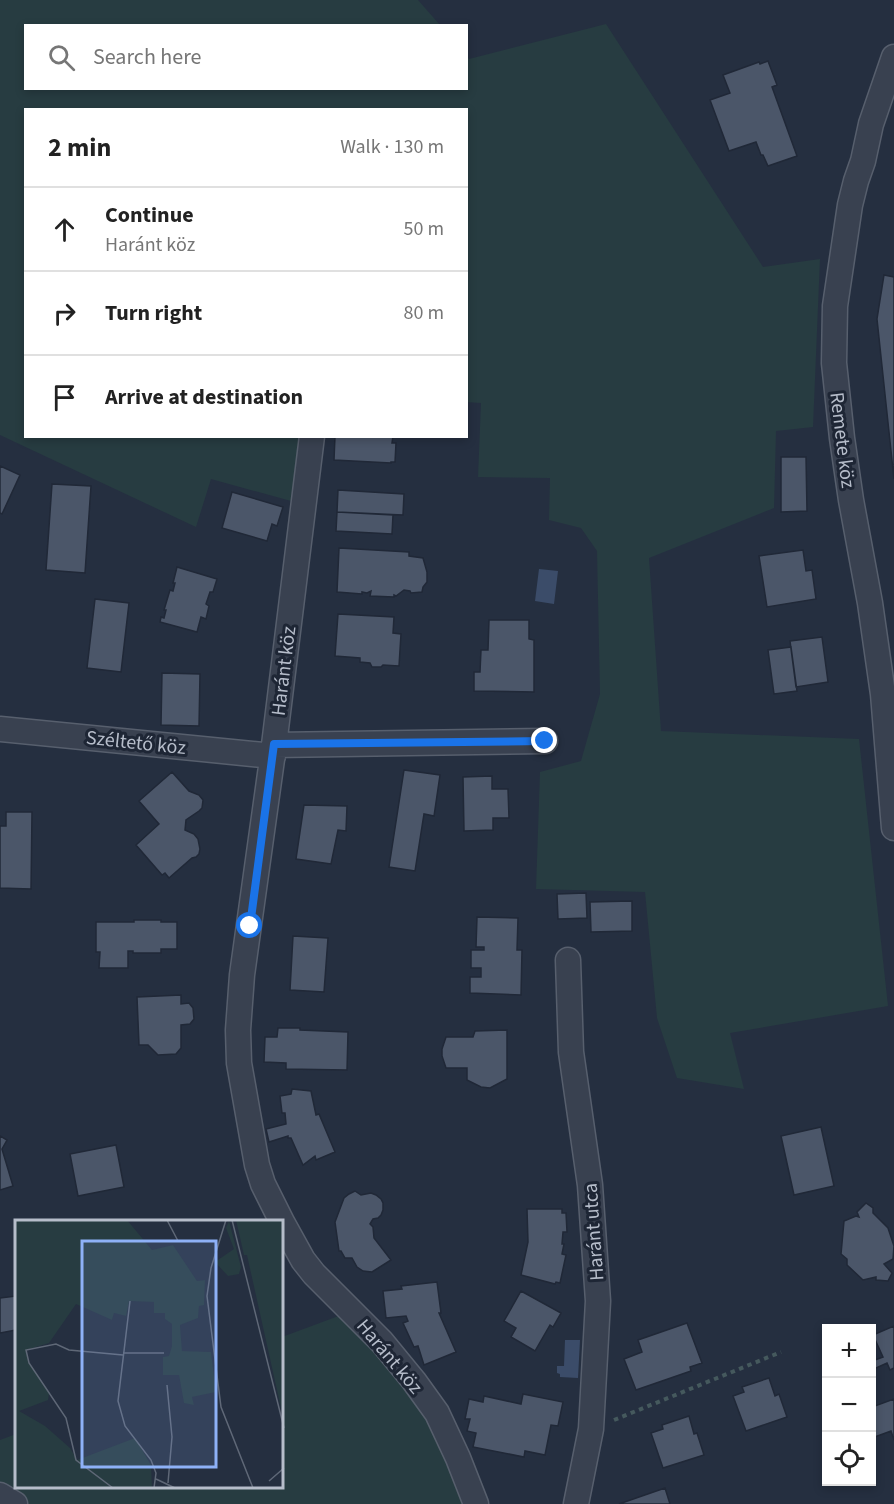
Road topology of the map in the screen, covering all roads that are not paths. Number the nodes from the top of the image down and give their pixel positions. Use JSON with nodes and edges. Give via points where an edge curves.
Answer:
{"nodes":[{"id":1,"x":894,"y":57,"type":"edge"},
{"id":2,"x":312,"y":438,"type":"edge"},
{"id":3,"x":0,"y":729,"type":"edge"},
{"id":4,"x":545,"y":741,"type":"dead end"},
{"id":5,"x":273,"y":750,"type":"junction"},
{"id":6,"x":894,"y":828,"type":"edge"},
{"id":7,"x":568,"y":960,"type":"dead end"},
{"id":8,"x":281,"y":1220,"type":"edge"},
{"id":9,"x":284,"y":1226,"type":"edge"},
{"id":10,"x":0,"y":1495,"type":"edge"},
{"id":11,"x":15,"y":1504,"type":"edge"},
{"id":12,"x":476,"y":1504,"type":"edge"},
{"id":13,"x":576,"y":1504,"type":"edge"}],
"edges":[{"from":1,"to":6,"type":"street","name":"Remete köz","via":[[850,205],[836,306],[834,363],[843,449],[883,694]]},
{"from":2,"to":5,"type":"street","name":"Haránt köz"},
{"from":3,"to":5,"type":"street","name":"Széltető köz"},
{"from":4,"to":5,"type":"street","name":"Széltető köz"},
{"from":5,"to":8,"type":"street","name":"Haránt köz","via":[[238,1030],[239,1063],[257,1165]]},
{"from":7,"to":13,"type":"street","name":"Haránt utca","via":[[571,1052],[590,1185],[598,1301],[591,1429]]},
{"from":9,"to":12,"type":"street","name":"Haránt köz","via":[[314,1274],[382,1342],[414,1381],[436,1413]]},
{"from":10,"to":11,"type":"street"}]}
